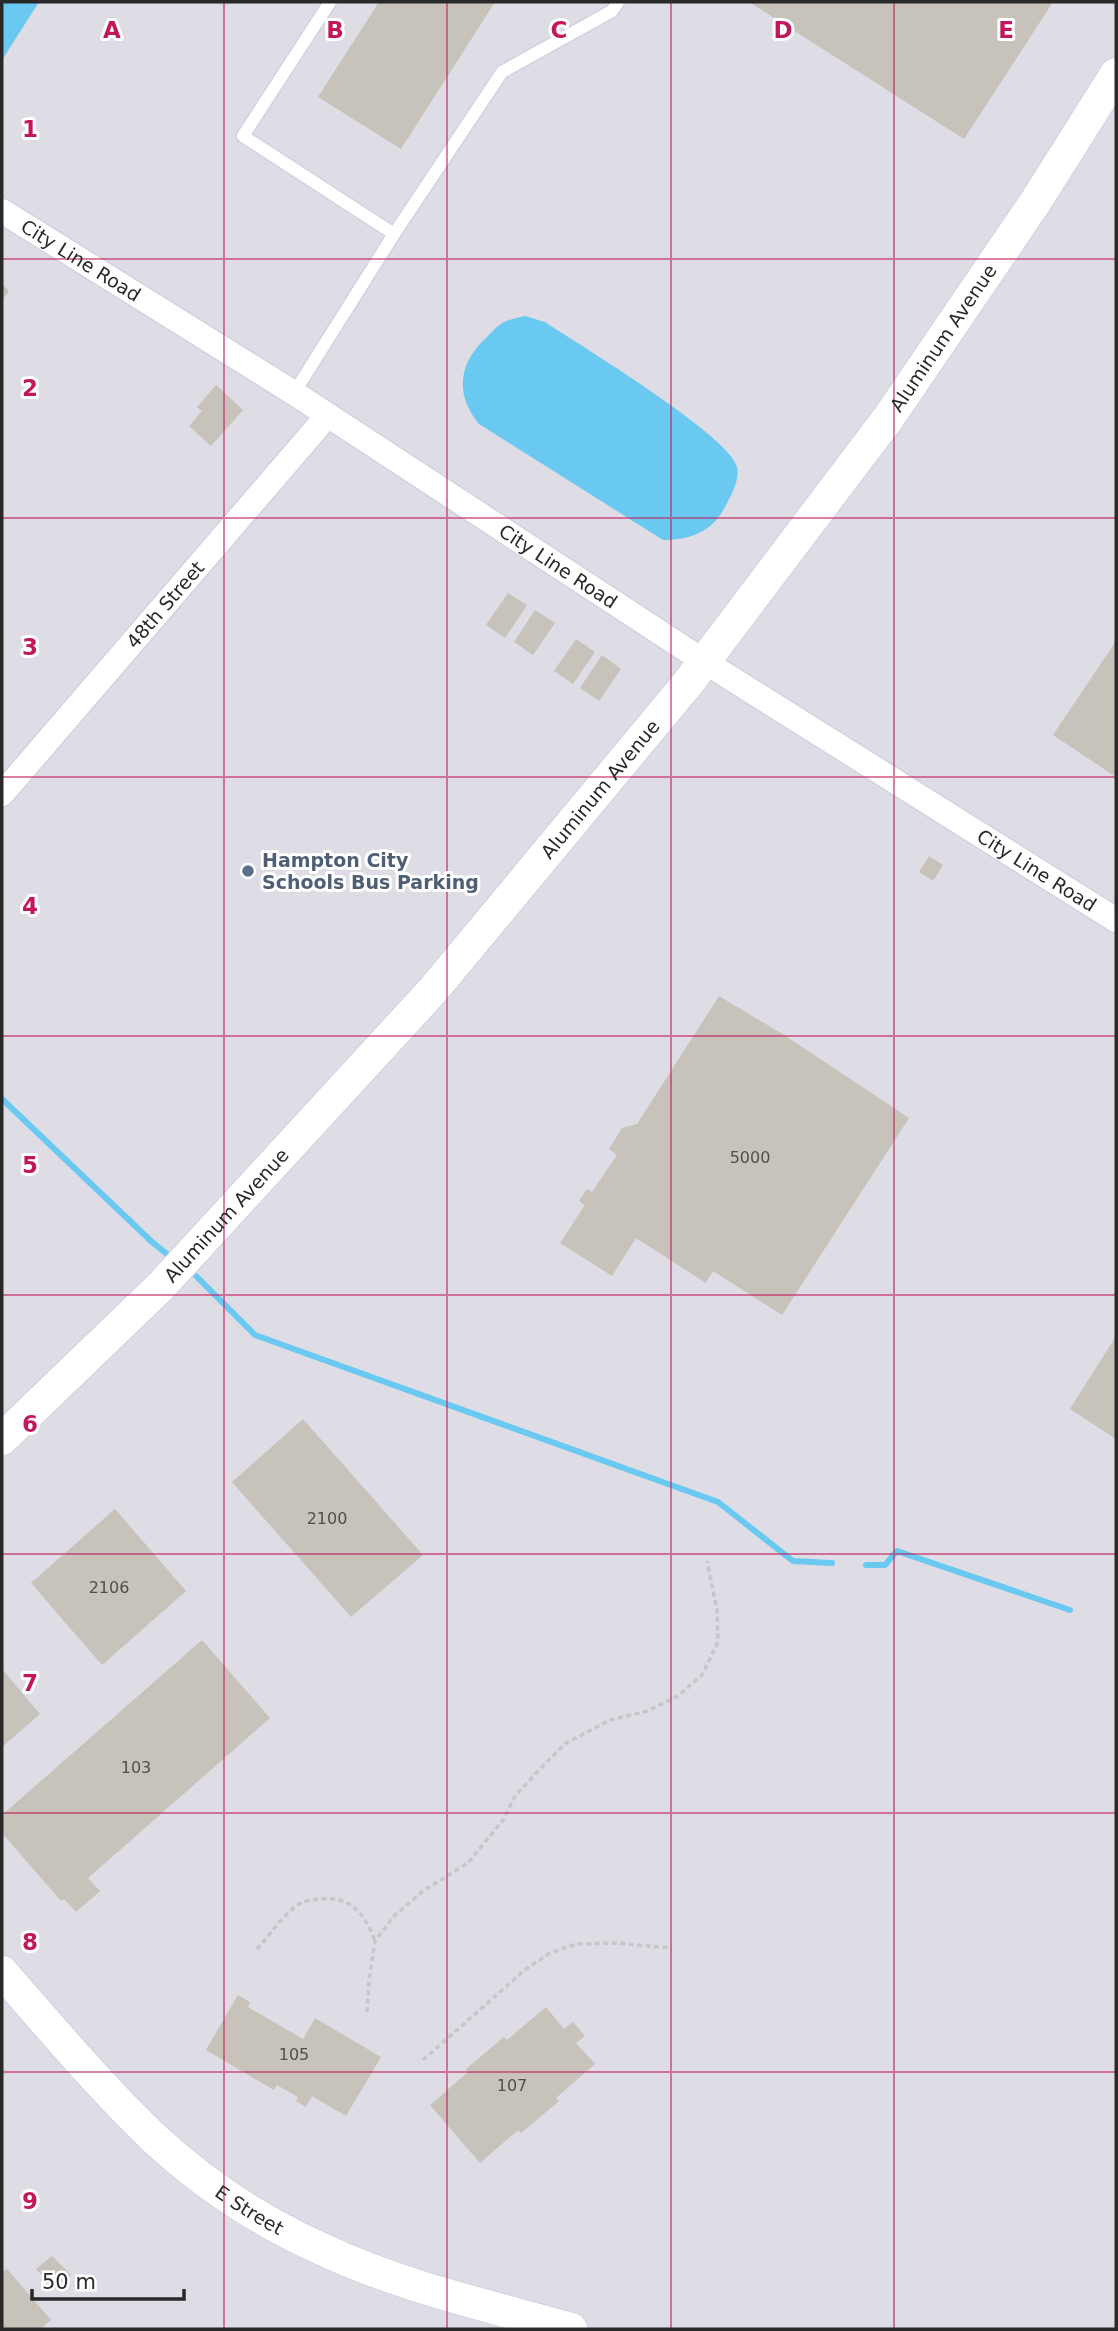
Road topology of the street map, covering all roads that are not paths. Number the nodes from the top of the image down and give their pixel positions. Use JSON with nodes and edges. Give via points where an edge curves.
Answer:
{"nodes":[{"id":1,"x":330,"y":2,"type":"edge"},
{"id":2,"x":618,"y":2,"type":"edge"},
{"id":3,"x":1116,"y":74,"type":"edge"},
{"id":4,"x":2,"y":211,"type":"edge"},
{"id":5,"x":394,"y":234,"type":"junction"},
{"id":6,"x":294,"y":393,"type":"junction"},
{"id":7,"x":328,"y":415,"type":"junction"},
{"id":8,"x":705,"y":662,"type":"junction"},
{"id":9,"x":2,"y":794,"type":"edge"},
{"id":10,"x":1116,"y":920,"type":"edge"},
{"id":11,"x":2,"y":1439,"type":"edge"},
{"id":12,"x":2,"y":1972,"type":"edge"},
{"id":13,"x":571,"y":2329,"type":"edge"}],
"edges":[{"from":1,"to":5,"type":"lane","via":[[243,136]]},
{"from":2,"to":5,"type":"lane","via":[[612,11],[502,72]]},
{"from":3,"to":8,"type":"street","name":"Aluminum Avenue","via":[[889,417]]},
{"from":4,"to":6,"type":"street","name":"City Line Road"},
{"from":5,"to":6,"type":"lane"},
{"from":6,"to":7,"type":"street","name":"City Line Road"},
{"from":7,"to":8,"type":"street","name":"City Line Road"},
{"from":7,"to":9,"type":"street","name":"48th Street"},
{"from":8,"to":10,"type":"street","name":"City Line Road"},
{"from":8,"to":11,"type":"street","name":"Aluminum Avenue","via":[[434,989],[161,1286]]},
{"from":12,"to":13,"type":"street","name":"E Street","via":[[147,2132],[242,2206],[357,2264]]}]}
